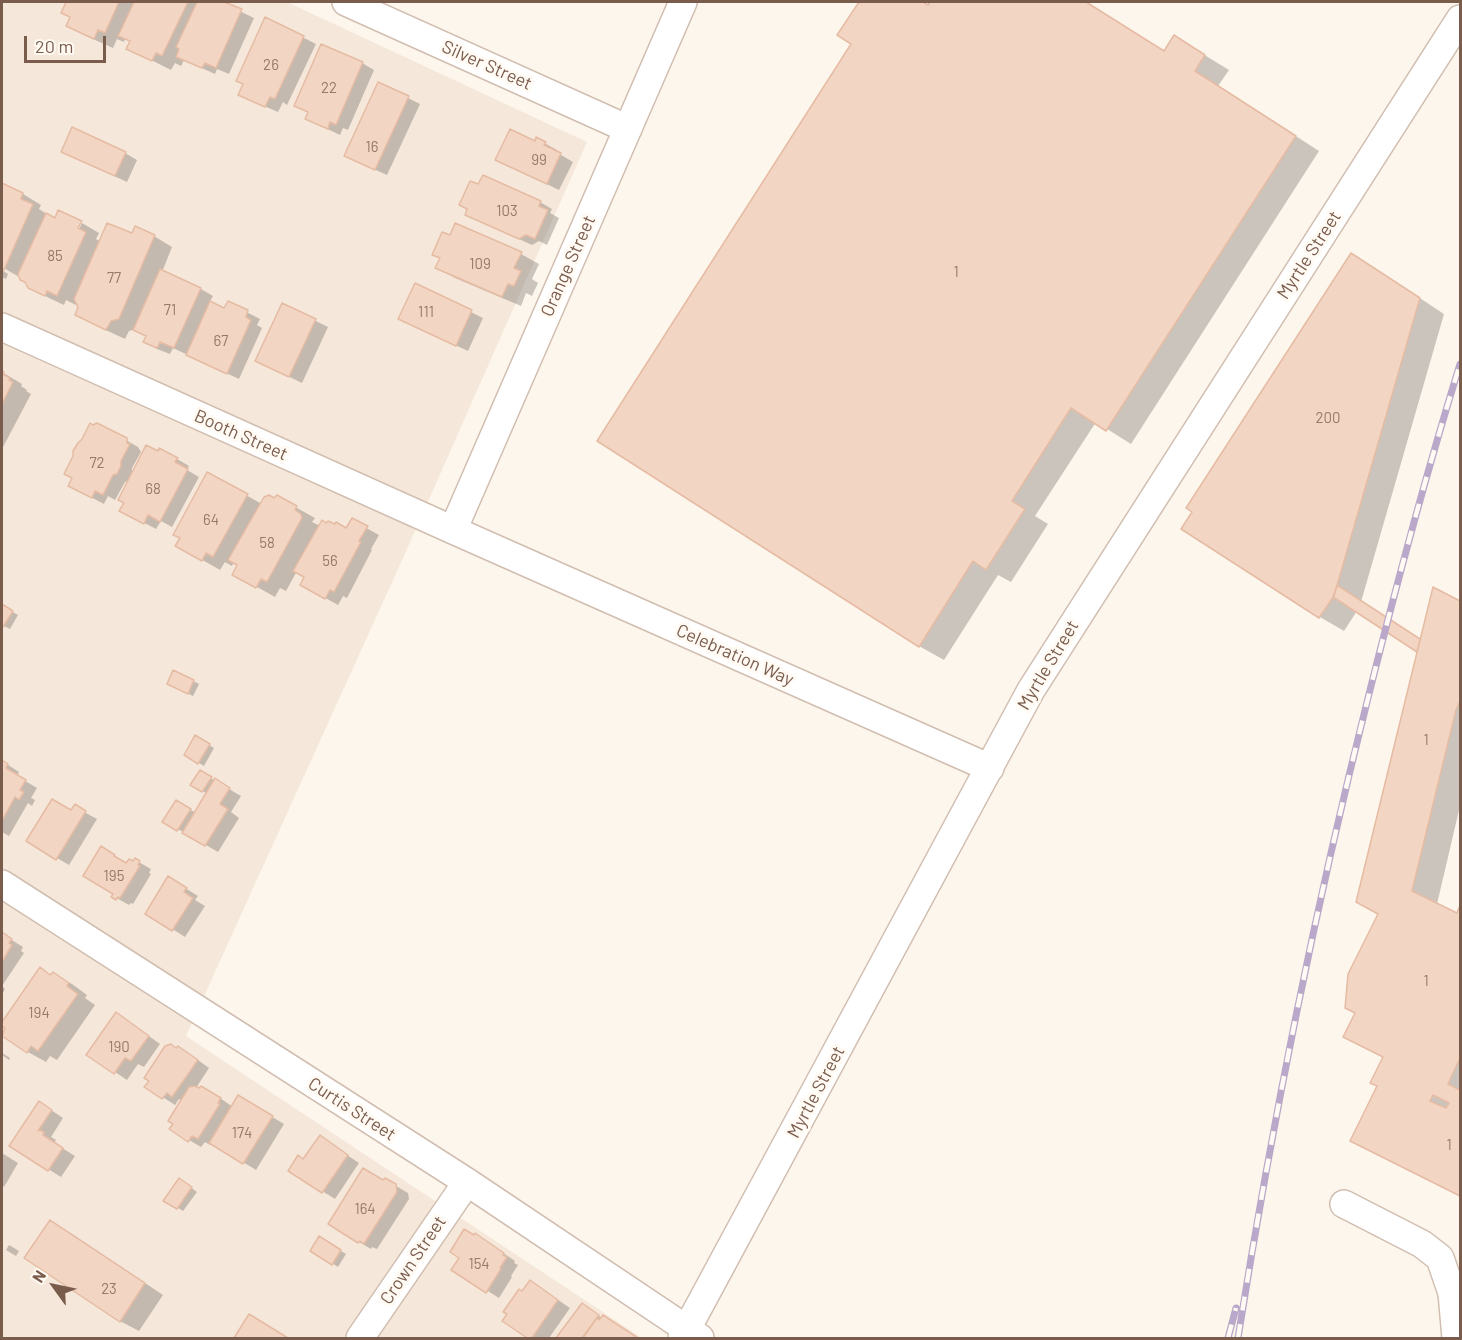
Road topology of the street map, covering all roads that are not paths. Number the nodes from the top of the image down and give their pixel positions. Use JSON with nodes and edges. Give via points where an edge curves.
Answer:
{"nodes":[{"id":1,"x":346,"y":2,"type":"edge"},
{"id":2,"x":683,"y":2,"type":"edge"},
{"id":3,"x":1461,"y":19,"type":"edge"},
{"id":4,"x":628,"y":129,"type":"junction"},
{"id":5,"x":2,"y":327,"type":"edge"},
{"id":6,"x":453,"y":530,"type":"junction"},
{"id":7,"x":481,"y":543,"type":"joint"},
{"id":8,"x":990,"y":768,"type":"junction"},
{"id":9,"x":2,"y":884,"type":"edge"},
{"id":10,"x":467,"y":1182,"type":"junction"},
{"id":11,"x":1344,"y":1203,"type":"dead end"},
{"id":12,"x":690,"y":1336,"type":"edge"},
{"id":13,"x":360,"y":1338,"type":"edge"},
{"id":14,"x":1456,"y":1338,"type":"edge"}],
"edges":[{"from":1,"to":4,"type":"street","name":"Silver Street"},
{"from":2,"to":4,"type":"street","name":"Orange Street"},
{"from":3,"to":8,"type":"street","name":"Myrtle Street","via":[[1031,690]]},
{"from":4,"to":6,"type":"street","name":"Orange Street"},
{"from":5,"to":6,"type":"street","name":"Booth Street"},
{"from":6,"to":7,"type":"street","name":"Booth Street"},
{"from":7,"to":8,"type":"street","name":"Celebration Way"},
{"from":8,"to":12,"type":"street","name":"Myrtle Street"},
{"from":9,"to":10,"type":"street","name":"Curtis Street"},
{"from":10,"to":12,"type":"street","name":"Curtis Street"},
{"from":10,"to":13,"type":"street","name":"Crown Street"},
{"from":11,"to":14,"type":"street","via":[[1422,1244],[1440,1258],[1452,1293]]}]}
